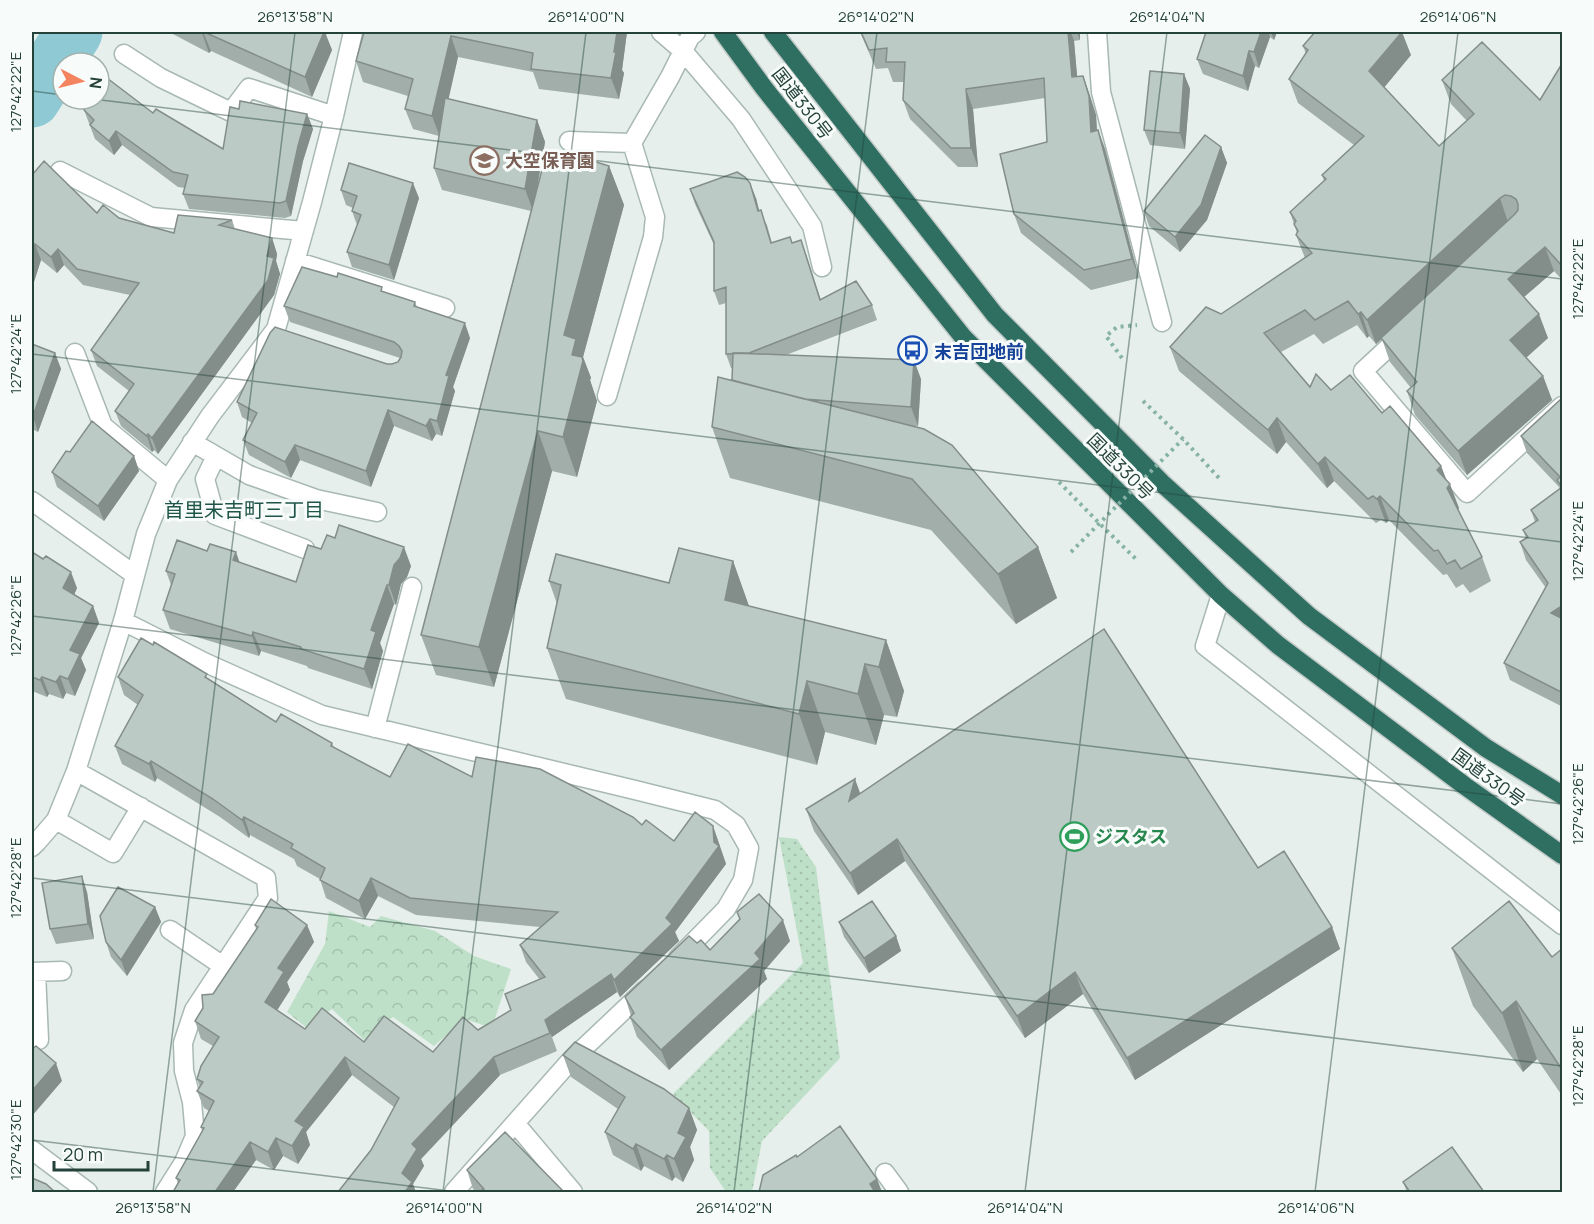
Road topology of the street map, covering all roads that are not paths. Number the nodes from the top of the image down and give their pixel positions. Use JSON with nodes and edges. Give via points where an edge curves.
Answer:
{"nodes":[{"id":1,"x":352,"y":32,"type":"edge"},
{"id":2,"x":661,"y":32,"type":"edge"},
{"id":3,"x":696,"y":32,"type":"edge"},
{"id":4,"x":723,"y":32,"type":"edge"},
{"id":5,"x":773,"y":32,"type":"edge"},
{"id":6,"x":1097,"y":32,"type":"edge"},
{"id":7,"x":683,"y":51,"type":"junction"},
{"id":8,"x":124,"y":54,"type":"dead end"},
{"id":9,"x":334,"y":116,"type":"junction"},
{"id":10,"x":568,"y":141,"type":"dead end"},
{"id":11,"x":632,"y":143,"type":"junction"},
{"id":12,"x":60,"y":171,"type":"dead end"},
{"id":13,"x":304,"y":231,"type":"junction"},
{"id":14,"x":295,"y":261,"type":"junction"},
{"id":15,"x":822,"y":267,"type":"dead end"},
{"id":16,"x":445,"y":308,"type":"dead end"},
{"id":17,"x":1162,"y":322,"type":"road end"},
{"id":18,"x":1414,"y":324,"type":"edge"},
{"id":19,"x":75,"y":353,"type":"dead end"},
{"id":20,"x":608,"y":396,"type":"dead end"},
{"id":21,"x":1563,"y":406,"type":"edge"},
{"id":22,"x":192,"y":442,"type":"junction"},
{"id":23,"x":216,"y":456,"type":"junction"},
{"id":24,"x":168,"y":480,"type":"junction"},
{"id":25,"x":32,"y":501,"type":"edge"},
{"id":26,"x":376,"y":512,"type":"dead end"},
{"id":27,"x":304,"y":549,"type":"edge"},
{"id":28,"x":135,"y":575,"type":"junction"},
{"id":29,"x":412,"y":587,"type":"dead end"},
{"id":30,"x":1221,"y":595,"type":"junction"},
{"id":31,"x":123,"y":621,"type":"junction"},
{"id":32,"x":375,"y":728,"type":"junction"},
{"id":33,"x":76,"y":771,"type":"junction"},
{"id":34,"x":1563,"y":795,"type":"edge"},
{"id":35,"x":141,"y":807,"type":"junction"},
{"id":36,"x":56,"y":820,"type":"junction"},
{"id":37,"x":32,"y":847,"type":"edge"},
{"id":38,"x":1563,"y":855,"type":"edge"},
{"id":39,"x":1563,"y":925,"type":"edge"},
{"id":40,"x":170,"y":930,"type":"dead end"},
{"id":41,"x":223,"y":966,"type":"junction"},
{"id":42,"x":62,"y":971,"type":"dead end"},
{"id":43,"x":34,"y":972,"type":"edge"},
{"id":44,"x":39,"y":1040,"type":"dead end"},
{"id":45,"x":515,"y":1123,"type":"junction"},
{"id":46,"x":32,"y":1150,"type":"edge"},
{"id":47,"x":885,"y":1173,"type":"dead end"},
{"id":48,"x":88,"y":1192,"type":"edge"},
{"id":49,"x":165,"y":1192,"type":"edge"},
{"id":50,"x":454,"y":1192,"type":"edge"},
{"id":51,"x":573,"y":1192,"type":"edge"},
{"id":52,"x":899,"y":1192,"type":"edge"}],
"edges":[{"from":1,"to":9,"type":"street"},
{"from":2,"to":7,"type":"street"},
{"from":3,"to":7,"type":"street"},
{"from":4,"to":30,"type":"highway","name":"国道330号","via":[[963,337]]},
{"from":5,"to":34,"type":"highway","name":"国道330号","via":[[995,315],[1164,485],[1309,616],[1486,748]]},
{"from":6,"to":17,"type":"street","via":[[1101,93]]},
{"from":7,"to":11,"type":"street"},
{"from":7,"to":15,"type":"street","via":[[741,119],[812,226]]},
{"from":8,"to":9,"type":"street","via":[[161,78],[231,112],[249,88]]},
{"from":9,"to":13,"type":"street"},
{"from":10,"to":11,"type":"street"},
{"from":11,"to":20,"type":"street","via":[[654,217],[653,237]]},
{"from":12,"to":13,"type":"street","via":[[151,217]]},
{"from":13,"to":14,"type":"street"},
{"from":14,"to":16,"type":"street"},
{"from":14,"to":22,"type":"street","via":[[283,331]]},
{"from":18,"to":21,"type":"street","via":[[1364,371],[1467,493]]},
{"from":19,"to":24,"type":"street","via":[[104,426]]},
{"from":22,"to":23,"type":"street"},
{"from":22,"to":24,"type":"street"},
{"from":23,"to":26,"type":"street","via":[[249,475],[316,499]]},
{"from":23,"to":27,"type":"street","via":[[205,479],[215,516]]},
{"from":24,"to":28,"type":"street","via":[[146,534]]},
{"from":25,"to":28,"type":"street"},
{"from":28,"to":31,"type":"street"},
{"from":29,"to":32,"type":"street"},
{"from":30,"to":38,"type":"highway","name":"国道330号","via":[[1278,645]]},
{"from":30,"to":39,"type":"street","via":[[1205,646]]},
{"from":31,"to":32,"type":"street","via":[[322,715]]},
{"from":31,"to":33,"type":"street"},
{"from":32,"to":45,"type":"street","via":[[715,810],[736,825],[749,848],[743,880],[726,909],[571,1060]]},
{"from":33,"to":35,"type":"street"},
{"from":33,"to":36,"type":"street"},
{"from":35,"to":36,"type":"street","via":[[113,853]]},
{"from":35,"to":41,"type":"street","via":[[266,878],[268,898]]},
{"from":36,"to":37,"type":"street"},
{"from":40,"to":41,"type":"street"},
{"from":41,"to":49,"type":"street","via":[[194,1010],[183,1042],[195,1136]]},
{"from":42,"to":43,"type":"street"},
{"from":43,"to":44,"type":"street"},
{"from":45,"to":50,"type":"street"},
{"from":45,"to":51,"type":"street"},
{"from":46,"to":48,"type":"street"},
{"from":47,"to":52,"type":"street"}]}
